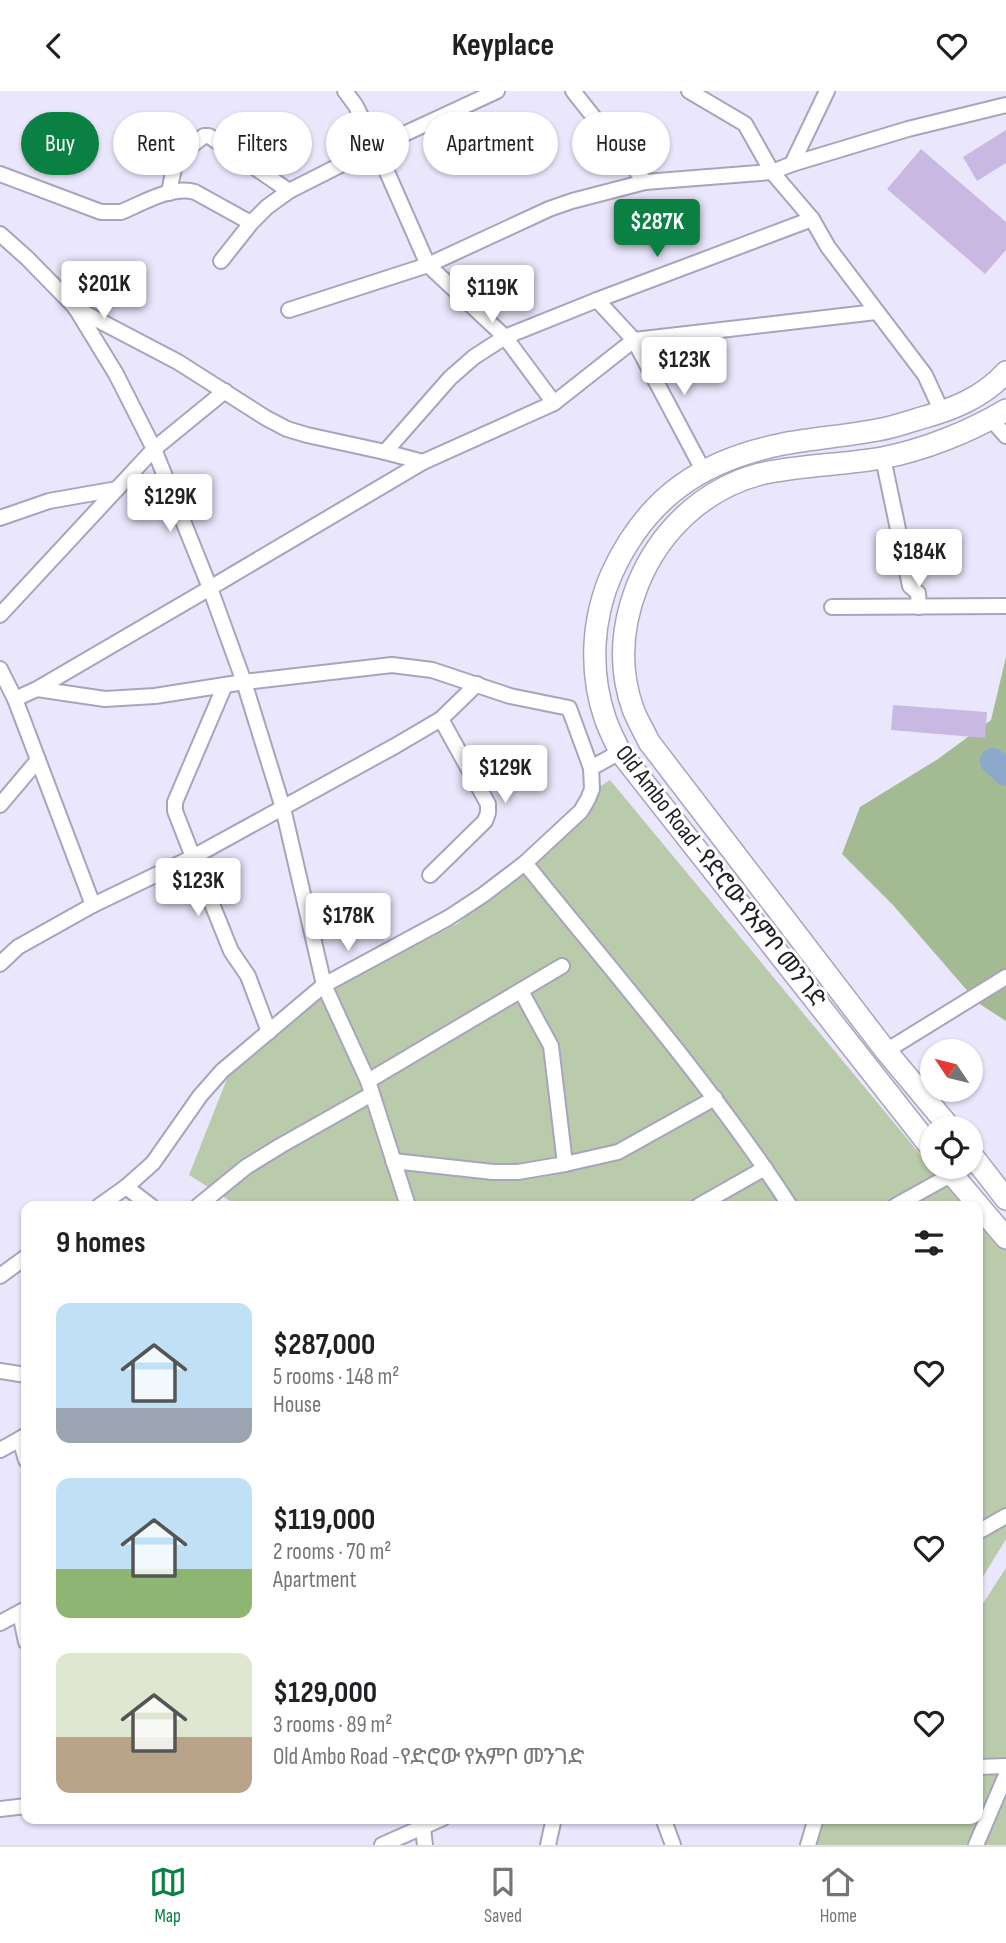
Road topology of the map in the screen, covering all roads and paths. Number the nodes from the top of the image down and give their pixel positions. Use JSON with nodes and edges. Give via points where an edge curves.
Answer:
{"nodes":[{"id":1,"x":345,"y":91,"type":"edge"},
{"id":2,"x":497,"y":91,"type":"edge"},
{"id":3,"x":573,"y":91,"type":"edge"},
{"id":4,"x":688,"y":91,"type":"edge"},
{"id":5,"x":827,"y":91,"type":"edge"},
{"id":6,"x":1006,"y":105,"type":"edge"},
{"id":7,"x":359,"y":112,"type":"edge"},
{"id":8,"x":409,"y":132,"type":"edge"},
{"id":9,"x":792,"y":164,"type":"junction"},
{"id":10,"x":326,"y":172,"type":"edge"},
{"id":11,"x":772,"y":172,"type":"junction"},
{"id":12,"x":0,"y":174,"type":"edge"},
{"id":13,"x":388,"y":175,"type":"edge"},
{"id":14,"x":645,"y":182,"type":"junction"},
{"id":15,"x":289,"y":191,"type":"junction"},
{"id":16,"x":169,"y":193,"type":"junction"},
{"id":17,"x":812,"y":219,"type":"junction"},
{"id":18,"x":251,"y":223,"type":"junction"},
{"id":19,"x":0,"y":234,"type":"edge"},
{"id":20,"x":221,"y":261,"type":"dead end"},
{"id":21,"x":428,"y":265,"type":"junction"},
{"id":22,"x":597,"y":300,"type":"junction"},
{"id":23,"x":75,"y":307,"type":"junction"},
{"id":24,"x":289,"y":310,"type":"dead end"},
{"id":25,"x":876,"y":312,"type":"junction"},
{"id":26,"x":505,"y":337,"type":"junction"},
{"id":27,"x":634,"y":340,"type":"junction"},
{"id":28,"x":1006,"y":372,"type":"edge"},
{"id":29,"x":225,"y":391,"type":"junction"},
{"id":30,"x":554,"y":403,"type":"junction"},
{"id":31,"x":942,"y":412,"type":"junction"},
{"id":32,"x":999,"y":414,"type":"edge"},
{"id":33,"x":1006,"y":436,"type":"edge"},
{"id":34,"x":154,"y":449,"type":"junction"},
{"id":35,"x":385,"y":452,"type":"junction"},
{"id":36,"x":883,"y":458,"type":"junction"},
{"id":37,"x":423,"y":462,"type":"junction"},
{"id":38,"x":703,"y":470,"type":"junction"},
{"id":39,"x":117,"y":489,"type":"junction"},
{"id":40,"x":0,"y":518,"type":"edge"},
{"id":41,"x":634,"y":536,"type":"junction"},
{"id":42,"x":657,"y":549,"type":"junction"},
{"id":43,"x":210,"y":588,"type":"junction"},
{"id":44,"x":1006,"y":606,"type":"edge"},
{"id":45,"x":832,"y":607,"type":"dead end"},
{"id":46,"x":919,"y":607,"type":"junction"},
{"id":47,"x":0,"y":615,"type":"edge"},
{"id":48,"x":0,"y":669,"type":"edge"},
{"id":49,"x":244,"y":682,"type":"junction"},
{"id":50,"x":477,"y":684,"type":"junction"},
{"id":51,"x":225,"y":685,"type":"junction"},
{"id":52,"x":37,"y":689,"type":"junction"},
{"id":53,"x":15,"y":699,"type":"junction"},
{"id":54,"x":441,"y":719,"type":"junction"},
{"id":55,"x":621,"y":752,"type":"junction"},
{"id":56,"x":38,"y":760,"type":"junction"},
{"id":57,"x":591,"y":768,"type":"junction"},
{"id":58,"x":0,"y":805,"type":"edge"},
{"id":59,"x":283,"y":808,"type":"junction"},
{"id":60,"x":193,"y":857,"type":"junction"},
{"id":61,"x":525,"y":863,"type":"junction"},
{"id":62,"x":430,"y":875,"type":"dead end"},
{"id":63,"x":93,"y":905,"type":"junction"},
{"id":64,"x":0,"y":964,"type":"edge"},
{"id":65,"x":562,"y":966,"type":"dead end"},
{"id":66,"x":1006,"y":977,"type":"edge"},
{"id":67,"x":324,"y":985,"type":"junction"},
{"id":68,"x":521,"y":991,"type":"junction"},
{"id":69,"x":269,"y":1032,"type":"junction"},
{"id":70,"x":886,"y":1051,"type":"junction"},
{"id":71,"x":370,"y":1087,"type":"junction"},
{"id":72,"x":715,"y":1098,"type":"junction"},
{"id":73,"x":940,"y":1116,"type":"edge"},
{"id":74,"x":920,"y":1133,"type":"edge"},
{"id":75,"x":393,"y":1161,"type":"junction"},
{"id":76,"x":565,"y":1164,"type":"junction"},
{"id":77,"x":765,"y":1168,"type":"junction"},
{"id":78,"x":940,"y":1179,"type":"edge"},
{"id":79,"x":972,"y":1179,"type":"edge"},
{"id":80,"x":981,"y":1179,"type":"edge"},
{"id":81,"x":126,"y":1187,"type":"junction"},
{"id":82,"x":1006,"y":1199,"type":"edge"},
{"id":83,"x":106,"y":1201,"type":"edge"},
{"id":84,"x":144,"y":1201,"type":"edge"},
{"id":85,"x":204,"y":1201,"type":"edge"},
{"id":86,"x":406,"y":1201,"type":"edge"},
{"id":87,"x":707,"y":1201,"type":"edge"},
{"id":88,"x":787,"y":1201,"type":"edge"},
{"id":89,"x":903,"y":1201,"type":"edge"},
{"id":90,"x":1006,"y":1238,"type":"edge"},
{"id":91,"x":21,"y":1261,"type":"edge"},
{"id":92,"x":0,"y":1276,"type":"edge"},
{"id":93,"x":0,"y":1371,"type":"edge"},
{"id":94,"x":21,"y":1374,"type":"edge"},
{"id":95,"x":21,"y":1438,"type":"edge"},
{"id":96,"x":0,"y":1450,"type":"edge"},
{"id":97,"x":1006,"y":1516,"type":"edge"},
{"id":98,"x":983,"y":1529,"type":"edge"},
{"id":99,"x":21,"y":1612,"type":"edge"},
{"id":100,"x":0,"y":1623,"type":"edge"},
{"id":101,"x":1006,"y":1766,"type":"edge"},
{"id":102,"x":983,"y":1767,"type":"edge"},
{"id":103,"x":1006,"y":1775,"type":"edge"},
{"id":104,"x":21,"y":1807,"type":"edge"},
{"id":105,"x":0,"y":1809,"type":"edge"},
{"id":106,"x":421,"y":1824,"type":"edge"},
{"id":107,"x":423,"y":1824,"type":"edge"},
{"id":108,"x":553,"y":1824,"type":"edge"},
{"id":109,"x":665,"y":1824,"type":"edge"},
{"id":110,"x":814,"y":1824,"type":"edge"},
{"id":111,"x":382,"y":1845,"type":"edge"},
{"id":112,"x":425,"y":1845,"type":"edge"},
{"id":113,"x":548,"y":1845,"type":"edge"},
{"id":114,"x":673,"y":1845,"type":"edge"},
{"id":115,"x":808,"y":1845,"type":"edge"},
{"id":116,"x":976,"y":1845,"type":"edge"}],
"edges":[{"from":1,"to":7,"type":"street"},
{"from":2,"to":8,"type":"street"},
{"from":3,"to":14,"type":"street"},
{"from":4,"to":11,"type":"street","via":[[745,124]]},
{"from":5,"to":9,"type":"street"},
{"from":6,"to":9,"type":"street"},
{"from":9,"to":11,"type":"street"},
{"from":10,"to":15,"type":"street"},
{"from":11,"to":14,"type":"street"},
{"from":11,"to":17,"type":"street"},
{"from":12,"to":16,"type":"street","via":[[101,212],[121,212]]},
{"from":13,"to":21,"type":"street"},
{"from":14,"to":21,"type":"street","via":[[549,209]]},
{"from":15,"to":16,"type":"street","via":[[204,136],[178,156]]},
{"from":15,"to":18,"type":"street"},
{"from":16,"to":18,"type":"street","via":[[195,192]]},
{"from":17,"to":22,"type":"street"},
{"from":17,"to":25,"type":"street"},
{"from":18,"to":20,"type":"street"},
{"from":19,"to":23,"type":"street"},
{"from":21,"to":24,"type":"street"},
{"from":21,"to":26,"type":"street"},
{"from":22,"to":26,"type":"street"},
{"from":22,"to":27,"type":"street"},
{"from":23,"to":29,"type":"street"},
{"from":23,"to":34,"type":"street"},
{"from":25,"to":27,"type":"street"},
{"from":25,"to":31,"type":"street","via":[[925,375]]},
{"from":26,"to":30,"type":"street"},
{"from":26,"to":35,"type":"street","via":[[450,378]]},
{"from":27,"to":30,"type":"street"},
{"from":27,"to":38,"type":"street"},
{"from":28,"to":31,"type":"main road","name":"Old Ambo Road -የድሮው የአምቦ መንገድ","via":[[980,395]]},
{"from":29,"to":34,"type":"street"},
{"from":29,"to":35,"type":"street","via":[[287,429]]},
{"from":30,"to":37,"type":"street"},
{"from":31,"to":38,"type":"main road","name":"Old Ambo Road -የድሮው የአምቦ መንገድ","via":[[879,430],[783,444]]},
{"from":32,"to":33,"type":"street"},
{"from":32,"to":36,"type":"main road","name":"Old Ambo Road -የድሮው የአምቦ መንገድ","via":[[959,435]]},
{"from":34,"to":39,"type":"street"},
{"from":34,"to":43,"type":"street"},
{"from":35,"to":37,"type":"street"},
{"from":36,"to":42,"type":"main road","name":"Old Ambo Road -የድሮው የአምቦ መንገድ","via":[[737,481],[691,509]]},
{"from":36,"to":46,"type":"street","via":[[910,586],[918,593]]},
{"from":37,"to":43,"type":"street"},
{"from":38,"to":41,"type":"main road","name":"Old Ambo Road -የድሮው የአምቦ መንገድ","via":[[670,493]]},
{"from":39,"to":40,"type":"street","via":[[49,501]]},
{"from":39,"to":47,"type":"street"},
{"from":41,"to":42,"type":"main road"},
{"from":41,"to":55,"type":"main road","name":"Old Ambo Road -የድሮው የአምቦ መንገድ","via":[[606,587],[595,638],[598,692]]},
{"from":42,"to":70,"type":"main road","name":"Old Ambo Road -የድሮው የአምቦ መንገድ","via":[[644,570],[625,625],[623,655],[632,708],[649,743]]},
{"from":43,"to":49,"type":"street"},
{"from":43,"to":52,"type":"street"},
{"from":44,"to":46,"type":"street"},
{"from":45,"to":46,"type":"street"},
{"from":48,"to":53,"type":"street"},
{"from":49,"to":50,"type":"street","via":[[392,666],[432,670]]},
{"from":49,"to":51,"type":"street"},
{"from":49,"to":59,"type":"street"},
{"from":50,"to":54,"type":"street"},
{"from":50,"to":57,"type":"street","via":[[569,708]]},
{"from":51,"to":52,"type":"street","via":[[105,699]]},
{"from":51,"to":60,"type":"street","via":[[175,801]]},
{"from":52,"to":53,"type":"street"},
{"from":53,"to":56,"type":"street"},
{"from":54,"to":59,"type":"street"},
{"from":54,"to":62,"type":"street","via":[[488,804],[488,813]]},
{"from":55,"to":57,"type":"street"},
{"from":55,"to":74,"type":"main road","name":"Old Ambo Road -የድሮው የአምቦ መንገድ"},
{"from":56,"to":58,"type":"street"},
{"from":56,"to":63,"type":"street"},
{"from":57,"to":61,"type":"street","via":[[592,789],[581,811]]},
{"from":59,"to":60,"type":"street"},
{"from":59,"to":67,"type":"street"},
{"from":60,"to":63,"type":"street"},
{"from":60,"to":69,"type":"street"},
{"from":61,"to":67,"type":"street","via":[[448,918]]},
{"from":61,"to":72,"type":"street"},
{"from":63,"to":64,"type":"street","via":[[18,947]]},
{"from":65,"to":68,"type":"street"},
{"from":66,"to":70,"type":"street"},
{"from":67,"to":69,"type":"street"},
{"from":67,"to":71,"type":"street"},
{"from":68,"to":71,"type":"street"},
{"from":68,"to":76,"type":"street","via":[[551,1046]]},
{"from":69,"to":81,"type":"street","via":[[222,1071],[153,1163]]},
{"from":70,"to":73,"type":"main road","name":"Old Ambo Road -የድሮው የአምቦ መንገድ"},
{"from":71,"to":75,"type":"street"},
{"from":71,"to":85,"type":"street","via":[[246,1167]]},
{"from":72,"to":76,"type":"street","via":[[618,1152]]},
{"from":72,"to":77,"type":"street"},
{"from":75,"to":76,"type":"street","via":[[492,1173]]},
{"from":75,"to":86,"type":"street"},
{"from":77,"to":87,"type":"street"},
{"from":77,"to":88,"type":"street"},
{"from":78,"to":89,"type":"street"},
{"from":79,"to":90,"type":"main road"},
{"from":80,"to":82,"type":"main road"},
{"from":81,"to":83,"type":"street"},
{"from":81,"to":84,"type":"street"},
{"from":91,"to":92,"type":"street"},
{"from":93,"to":94,"type":"street"},
{"from":95,"to":96,"type":"street"},
{"from":97,"to":98,"type":"street"},
{"from":99,"to":100,"type":"street"},
{"from":101,"to":102,"type":"street"},
{"from":103,"to":116,"type":"street"},
{"from":104,"to":105,"type":"street"},
{"from":106,"to":111,"type":"street"},
{"from":107,"to":112,"type":"street"},
{"from":108,"to":113,"type":"street"},
{"from":109,"to":114,"type":"street"},
{"from":110,"to":115,"type":"street"}]}
